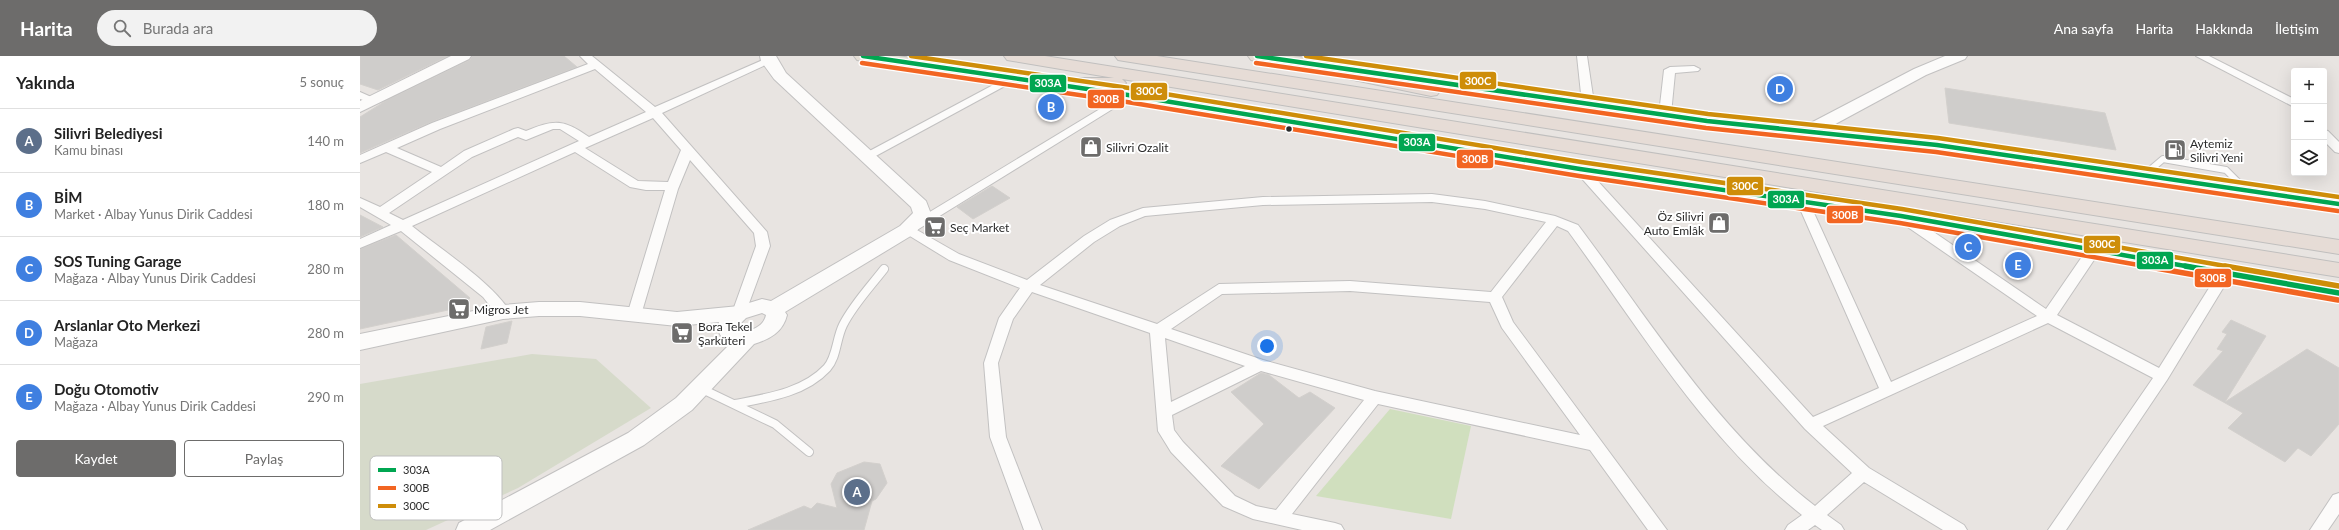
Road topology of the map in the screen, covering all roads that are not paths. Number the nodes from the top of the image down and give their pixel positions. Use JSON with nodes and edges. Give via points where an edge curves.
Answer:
{"nodes":[{"id":1,"x":463,"y":56,"type":"edge"},
{"id":2,"x":585,"y":56,"type":"edge"},
{"id":3,"x":863,"y":56,"type":"edge"},
{"id":4,"x":1013,"y":56,"type":"edge"},
{"id":5,"x":1124,"y":56,"type":"edge"},
{"id":6,"x":1258,"y":56,"type":"edge"},
{"id":7,"x":1579,"y":56,"type":"edge"},
{"id":8,"x":1959,"y":56,"type":"edge"},
{"id":9,"x":2201,"y":56,"type":"edge"},
{"id":10,"x":769,"y":58,"type":"edge"},
{"id":11,"x":1295,"y":59,"type":"edge"},
{"id":12,"x":596,"y":65,"type":"junction"},
{"id":13,"x":1694,"y":69,"type":"dead end"},
{"id":14,"x":1010,"y":79,"type":"junction"},
{"id":15,"x":1032,"y":82,"type":"junction"},
{"id":16,"x":1199,"y":86,"type":"junction"},
{"id":17,"x":1128,"y":96,"type":"junction"},
{"id":18,"x":364,"y":101,"type":"edge"},
{"id":19,"x":2291,"y":102,"type":"edge"},
{"id":20,"x":1588,"y":103,"type":"junction"},
{"id":21,"x":654,"y":112,"type":"junction"},
{"id":22,"x":1665,"y":114,"type":"junction"},
{"id":23,"x":1580,"y":128,"type":"junction"},
{"id":24,"x":1809,"y":131,"type":"junction"},
{"id":25,"x":2327,"y":137,"type":"edge"},
{"id":26,"x":588,"y":142,"type":"junction"},
{"id":27,"x":384,"y":147,"type":"junction"},
{"id":28,"x":575,"y":148,"type":"junction"},
{"id":29,"x":2339,"y":149,"type":"edge"},
{"id":30,"x":687,"y":151,"type":"junction"},
{"id":31,"x":868,"y":155,"type":"junction"},
{"id":32,"x":360,"y":159,"type":"edge"},
{"id":33,"x":1580,"y":169,"type":"junction"},
{"id":34,"x":440,"y":171,"type":"junction"},
{"id":35,"x":673,"y":186,"type":"junction"},
{"id":36,"x":360,"y":202,"type":"edge"},
{"id":37,"x":1803,"y":202,"type":"junction"},
{"id":38,"x":2339,"y":204,"type":"edge"},
{"id":39,"x":380,"y":213,"type":"junction"},
{"id":40,"x":1901,"y":216,"type":"junction"},
{"id":41,"x":1555,"y":220,"type":"junction"},
{"id":42,"x":402,"y":225,"type":"junction"},
{"id":43,"x":907,"y":230,"type":"junction"},
{"id":44,"x":360,"y":244,"type":"edge"},
{"id":45,"x":2339,"y":247,"type":"edge"},
{"id":46,"x":2093,"y":251,"type":"junction"},
{"id":47,"x":2243,"y":254,"type":"junction"},
{"id":48,"x":884,"y":269,"type":"dead end"},
{"id":49,"x":2339,"y":270,"type":"edge"},
{"id":50,"x":2224,"y":275,"type":"junction"},
{"id":51,"x":2339,"y":282,"type":"edge"},
{"id":52,"x":1030,"y":286,"type":"junction"},
{"id":53,"x":2339,"y":293,"type":"edge"},
{"id":54,"x":1495,"y":297,"type":"junction"},
{"id":55,"x":774,"y":309,"type":"junction"},
{"id":56,"x":503,"y":312,"type":"junction"},
{"id":57,"x":739,"y":313,"type":"junction"},
{"id":58,"x":634,"y":315,"type":"junction"},
{"id":59,"x":2048,"y":317,"type":"junction"},
{"id":60,"x":677,"y":319,"type":"junction"},
{"id":61,"x":1157,"y":331,"type":"junction"},
{"id":62,"x":740,"y":337,"type":"junction"},
{"id":63,"x":360,"y":342,"type":"edge"},
{"id":64,"x":1260,"y":365,"type":"junction"},
{"id":65,"x":2162,"y":376,"type":"junction"},
{"id":66,"x":700,"y":388,"type":"junction"},
{"id":67,"x":1887,"y":389,"type":"junction"},
{"id":68,"x":1375,"y":397,"type":"junction"},
{"id":69,"x":735,"y":404,"type":"junction"},
{"id":70,"x":1163,"y":413,"type":"junction"},
{"id":71,"x":1811,"y":424,"type":"junction"},
{"id":72,"x":1596,"y":445,"type":"junction"},
{"id":73,"x":809,"y":452,"type":"dead end"},
{"id":74,"x":1863,"y":473,"type":"junction"},
{"id":75,"x":2339,"y":500,"type":"edge"},
{"id":76,"x":502,"y":512,"type":"edge"},
{"id":77,"x":1815,"y":516,"type":"junction"},
{"id":78,"x":1279,"y":518,"type":"junction"},
{"id":79,"x":486,"y":520,"type":"edge"},
{"id":80,"x":1326,"y":529,"type":"edge"},
{"id":81,"x":468,"y":530,"type":"edge"},
{"id":82,"x":1033,"y":530,"type":"edge"},
{"id":83,"x":1658,"y":530,"type":"edge"},
{"id":84,"x":1794,"y":530,"type":"edge"},
{"id":85,"x":1835,"y":530,"type":"edge"},
{"id":86,"x":1958,"y":530,"type":"edge"},
{"id":87,"x":2057,"y":530,"type":"edge"},
{"id":88,"x":2318,"y":530,"type":"edge"}],
"edges":[{"from":1,"to":18,"type":"main road"},
{"from":2,"to":12,"type":"street"},
{"from":3,"to":14,"type":"main road"},
{"from":4,"to":16,"type":"highway"},
{"from":5,"to":23,"type":"highway"},
{"from":6,"to":11,"type":"main road"},
{"from":7,"to":20,"type":"street"},
{"from":8,"to":24,"type":"main road","via":[[1920,72]]},
{"from":9,"to":19,"type":"street"},
{"from":10,"to":21,"type":"street"},
{"from":10,"to":31,"type":"main road","via":[[780,76]]},
{"from":11,"to":20,"type":"main road"},
{"from":11,"to":23,"type":"highway"},
{"from":12,"to":21,"type":"street"},
{"from":12,"to":27,"type":"street"},
{"from":13,"to":22,"type":"street","via":[[1670,70]]},
{"from":14,"to":15,"type":"main road"},
{"from":14,"to":31,"type":"street"},
{"from":15,"to":16,"type":"highway"},
{"from":15,"to":17,"type":"main road"},
{"from":16,"to":47,"type":"highway"},
{"from":17,"to":33,"type":"main road"},
{"from":17,"to":43,"type":"street"},
{"from":20,"to":22,"type":"main road"},
{"from":21,"to":26,"type":"street"},
{"from":21,"to":30,"type":"street"},
{"from":22,"to":24,"type":"main road"},
{"from":23,"to":45,"type":"highway"},
{"from":24,"to":38,"type":"main road","via":[[1936,145]]},
{"from":25,"to":29,"type":"street"},
{"from":26,"to":28,"type":"street"},
{"from":26,"to":34,"type":"street","via":[[563,125],[553,124],[526,136],[518,132],[468,154]]},
{"from":27,"to":32,"type":"street"},
{"from":27,"to":34,"type":"street"},
{"from":28,"to":35,"type":"street","via":[[634,184]]},
{"from":28,"to":42,"type":"street"},
{"from":30,"to":35,"type":"street"},
{"from":30,"to":57,"type":"street","via":[[760,232],[763,246]]},
{"from":31,"to":43,"type":"main road","via":[[920,205],[922,214]]},
{"from":33,"to":37,"type":"main road"},
{"from":33,"to":71,"type":"street"},
{"from":34,"to":39,"type":"street"},
{"from":35,"to":58,"type":"street"},
{"from":36,"to":39,"type":"street"},
{"from":37,"to":40,"type":"main road"},
{"from":37,"to":67,"type":"street"},
{"from":39,"to":42,"type":"street"},
{"from":40,"to":46,"type":"main road"},
{"from":40,"to":59,"type":"street"},
{"from":41,"to":52,"type":"street","via":[[1485,205],[1432,198],[1263,201],[1143,212],[1115,223],[1089,239]]},
{"from":41,"to":54,"type":"street"},
{"from":41,"to":77,"type":"street","via":[[1573,228],[1699,400],[1750,459]]},
{"from":42,"to":44,"type":"street"},
{"from":42,"to":56,"type":"street","via":[[488,294]]},
{"from":43,"to":52,"type":"street","via":[[954,257]]},
{"from":43,"to":55,"type":"main road"},
{"from":46,"to":50,"type":"main road"},
{"from":46,"to":59,"type":"street"},
{"from":47,"to":49,"type":"highway"},
{"from":47,"to":51,"type":"highway","via":[[2280,267]]},
{"from":48,"to":69,"type":"lane","via":[[857,303],[842,327],[828,366],[815,378],[790,392]]},
{"from":50,"to":53,"type":"main road"},
{"from":50,"to":65,"type":"street"},
{"from":52,"to":61,"type":"street"},
{"from":52,"to":82,"type":"street","via":[[1006,318],[991,363],[998,437]]},
{"from":54,"to":61,"type":"street","via":[[1350,286],[1219,289]]},
{"from":54,"to":72,"type":"street","via":[[1507,324]]},
{"from":55,"to":57,"type":"main road","via":[[762,306]]},
{"from":55,"to":62,"type":"main road","via":[[778,318],[770,329],[763,334]]},
{"from":56,"to":58,"type":"main road","via":[[580,309]]},
{"from":56,"to":63,"type":"main road"},
{"from":57,"to":60,"type":"main road"},
{"from":57,"to":62,"type":"main road","via":[[729,323],[729,332]]},
{"from":58,"to":60,"type":"main road"},
{"from":59,"to":65,"type":"street"},
{"from":59,"to":67,"type":"street"},
{"from":60,"to":62,"type":"main road"},
{"from":61,"to":64,"type":"street"},
{"from":61,"to":70,"type":"street"},
{"from":62,"to":66,"type":"main road"},
{"from":64,"to":68,"type":"street"},
{"from":64,"to":70,"type":"street"},
{"from":65,"to":87,"type":"street"},
{"from":66,"to":69,"type":"lane"},
{"from":66,"to":76,"type":"main road","via":[[684,404],[636,439]]},
{"from":67,"to":71,"type":"street"},
{"from":68,"to":72,"type":"street"},
{"from":68,"to":78,"type":"street"},
{"from":69,"to":73,"type":"lane","via":[[776,424]]},
{"from":70,"to":78,"type":"street","via":[[1166,431],[1177,447],[1229,501],[1253,512]]},
{"from":71,"to":74,"type":"street"},
{"from":72,"to":83,"type":"street"},
{"from":74,"to":77,"type":"street"},
{"from":74,"to":86,"type":"street"},
{"from":75,"to":88,"type":"street"},
{"from":77,"to":84,"type":"street"},
{"from":77,"to":85,"type":"street"},
{"from":78,"to":80,"type":"street"},
{"from":79,"to":81,"type":"main road"}]}
